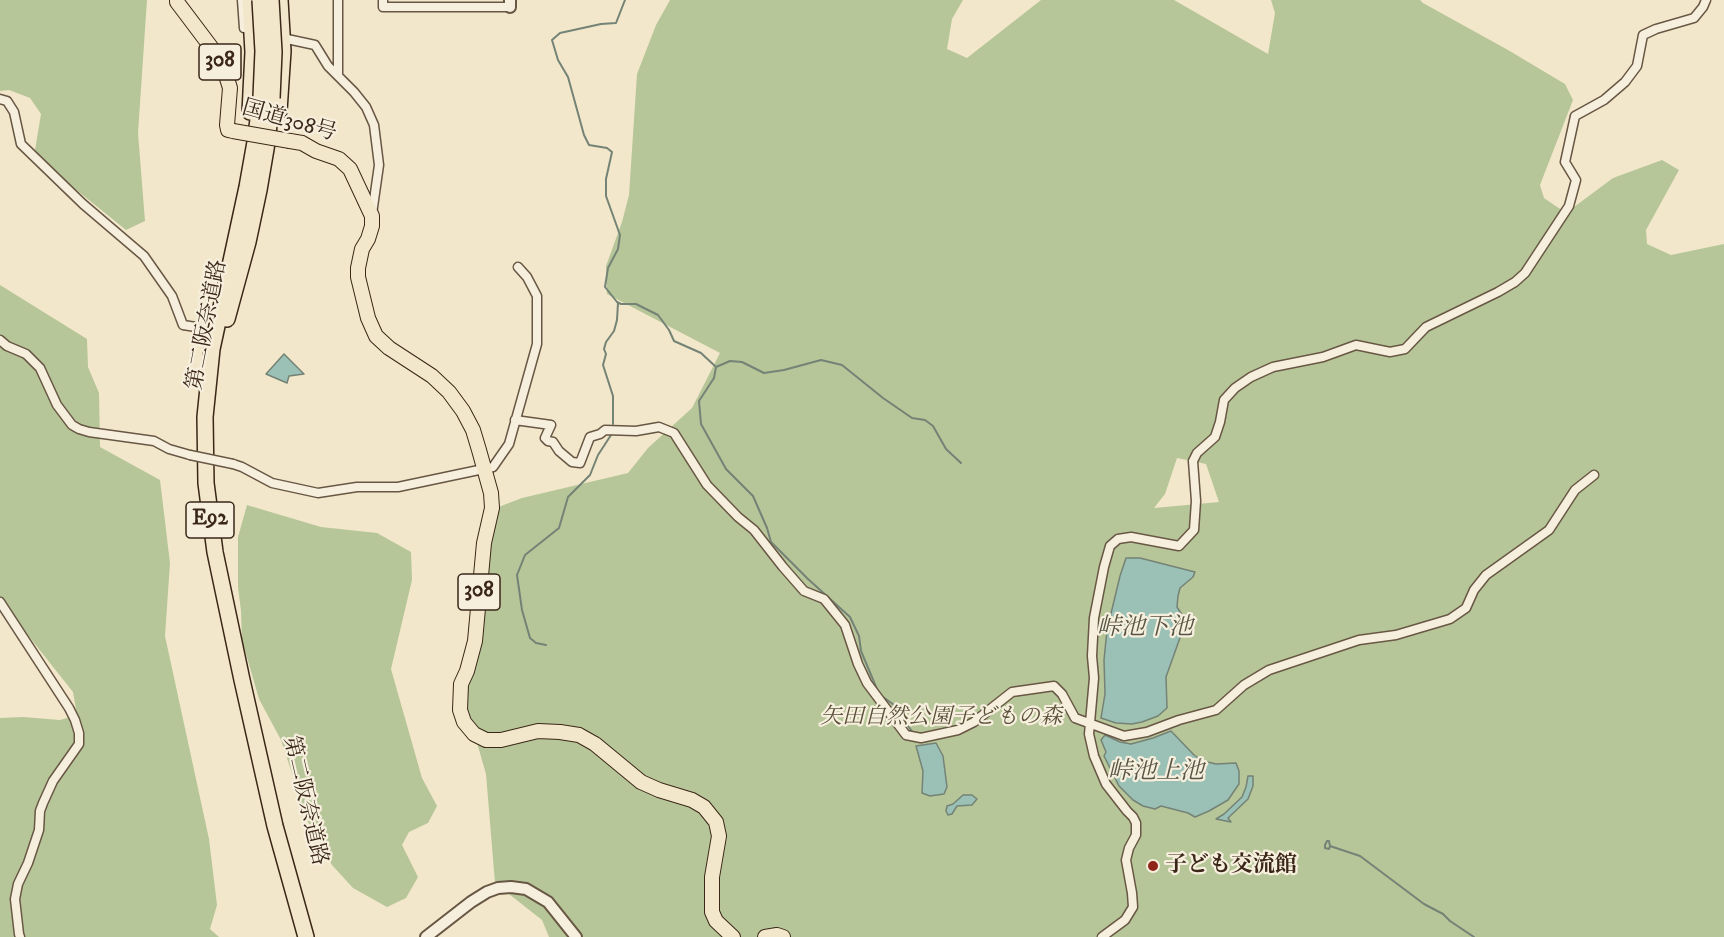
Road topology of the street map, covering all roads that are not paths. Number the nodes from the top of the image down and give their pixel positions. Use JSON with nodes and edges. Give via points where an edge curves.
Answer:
{"nodes":[{"id":1,"x":177,"y":0,"type":"edge"},
{"id":2,"x":242,"y":0,"type":"edge"},
{"id":3,"x":250,"y":0,"type":"edge"},
{"id":4,"x":260,"y":0,"type":"edge"},
{"id":5,"x":271,"y":0,"type":"edge"},
{"id":6,"x":280,"y":0,"type":"edge"},
{"id":7,"x":338,"y":0,"type":"edge"},
{"id":8,"x":383,"y":0,"type":"edge"},
{"id":9,"x":1707,"y":0,"type":"edge"},
{"id":10,"x":510,"y":4,"type":"edge"},
{"id":11,"x":244,"y":28,"type":"dead end"},
{"id":12,"x":287,"y":39,"type":"dead end"},
{"id":13,"x":338,"y":75,"type":"junction"},
{"id":14,"x":267,"y":98,"type":"junction"},
{"id":15,"x":0,"y":99,"type":"edge"},
{"id":16,"x":372,"y":216,"type":"junction"},
{"id":17,"x":241,"y":241,"type":"junction"},
{"id":18,"x":518,"y":267,"type":"dead end"},
{"id":19,"x":196,"y":327,"type":"dead end"},
{"id":20,"x":0,"y":340,"type":"edge"},
{"id":21,"x":515,"y":420,"type":"junction"},
{"id":22,"x":484,"y":469,"type":"junction"},
{"id":23,"x":1594,"y":475,"type":"dead end"},
{"id":24,"x":0,"y":602,"type":"edge"},
{"id":25,"x":1090,"y":723,"type":"junction"},
{"id":26,"x":21,"y":937,"type":"edge"},
{"id":27,"x":306,"y":937,"type":"edge"},
{"id":28,"x":316,"y":937,"type":"edge"},
{"id":29,"x":426,"y":937,"type":"edge"},
{"id":30,"x":576,"y":937,"type":"edge"},
{"id":31,"x":733,"y":937,"type":"edge"},
{"id":32,"x":765,"y":937,"type":"edge"},
{"id":33,"x":783,"y":937,"type":"edge"},
{"id":34,"x":1102,"y":937,"type":"edge"}],
"edges":[{"from":1,"to":16,"type":"highway","name":"国道308号","number":"308","bridge":true,"via":[[224,69],[230,88],[228,130],[302,143],[339,159],[350,169]]},
{"from":2,"to":11,"type":"street"},
{"from":3,"to":17,"type":"highway","via":[[253,52]]},
{"from":4,"to":14,"type":"highway","name":"第二阪奈道路","number":"E92","bridge":true},
{"from":5,"to":14,"type":"highway","name":"第二阪奈道路","number":"E92","bridge":true,"via":[[274,52]]},
{"from":6,"to":17,"type":"highway","via":[[283,51],[275,145]]},
{"from":7,"to":13,"type":"street"},
{"from":8,"to":10,"type":"street","via":[[383,7]]},
{"from":9,"to":25,"type":"street","via":[[1694,18],[1643,35],[1637,66],[1624,82],[1604,100],[1575,116],[1565,162],[1576,180],[1569,206],[1515,282],[1426,327],[1405,349],[1390,352],[1356,345],[1323,357],[1273,367],[1251,377],[1224,400],[1215,438],[1193,461],[1194,530],[1179,546],[1131,537],[1118,539],[1110,546],[1094,618]]},
{"from":12,"to":13,"type":"street","via":[[315,45]]},
{"from":13,"to":16,"type":"street","via":[[366,107],[374,125],[379,165]]},
{"from":14,"to":17,"type":"highway","name":"第二阪奈道路","number":"E92","via":[[255,142]]},
{"from":15,"to":19,"type":"street","via":[[8,101],[14,112],[21,144],[82,204],[144,256],[172,296],[183,325]]},
{"from":16,"to":22,"type":"highway","number":"308","via":[[358,268],[368,318],[376,336],[388,348],[432,376],[449,392],[472,430]]},
{"from":17,"to":27,"type":"highway","name":"第二阪奈道路","number":"E92","via":[[212,349],[205,417],[206,483],[215,552],[245,691],[275,826]]},
{"from":17,"to":28,"type":"highway","name":"第二阪奈道路","number":"E92","via":[[218,373],[215,482],[225,550],[284,823]]},
{"from":18,"to":21,"type":"street","via":[[537,296],[537,344]]},
{"from":20,"to":22,"type":"street","bridge":true,"via":[[26,354],[40,368],[57,405],[79,429],[154,441],[169,449],[242,467],[272,483],[318,492],[398,487]]},
{"from":21,"to":22,"type":"street","via":[[509,444],[493,467]]},
{"from":21,"to":25,"type":"street","via":[[550,425],[545,438],[572,462],[580,463],[590,437],[604,430],[659,427],[674,433],[707,485],[754,530],[804,591],[824,599],[845,625],[867,683],[906,735],[921,738],[958,730],[1012,692],[1054,686],[1075,718]]},
{"from":22,"to":31,"type":"highway","number":"308","via":[[492,508],[484,543],[475,641],[460,684],[464,722],[486,740],[538,731],[579,735],[641,782],[704,807],[716,822],[719,836],[712,870],[712,912]]},
{"from":23,"to":25,"type":"street","via":[[1575,490],[1549,530],[1486,575],[1466,608],[1450,619],[1359,640],[1269,670],[1244,685],[1216,710],[1147,732],[1124,736]]},
{"from":24,"to":26,"type":"street","via":[[69,708],[79,733],[79,744],[43,803],[39,830],[18,884],[15,899]]},
{"from":25,"to":34,"type":"street","via":[[1094,756],[1106,784],[1136,823],[1136,835],[1126,860],[1133,907],[1125,920]]},
{"from":29,"to":30,"type":"street","via":[[487,892],[511,887],[526,889],[548,902]]},
{"from":32,"to":33,"type":"highway"}]}
